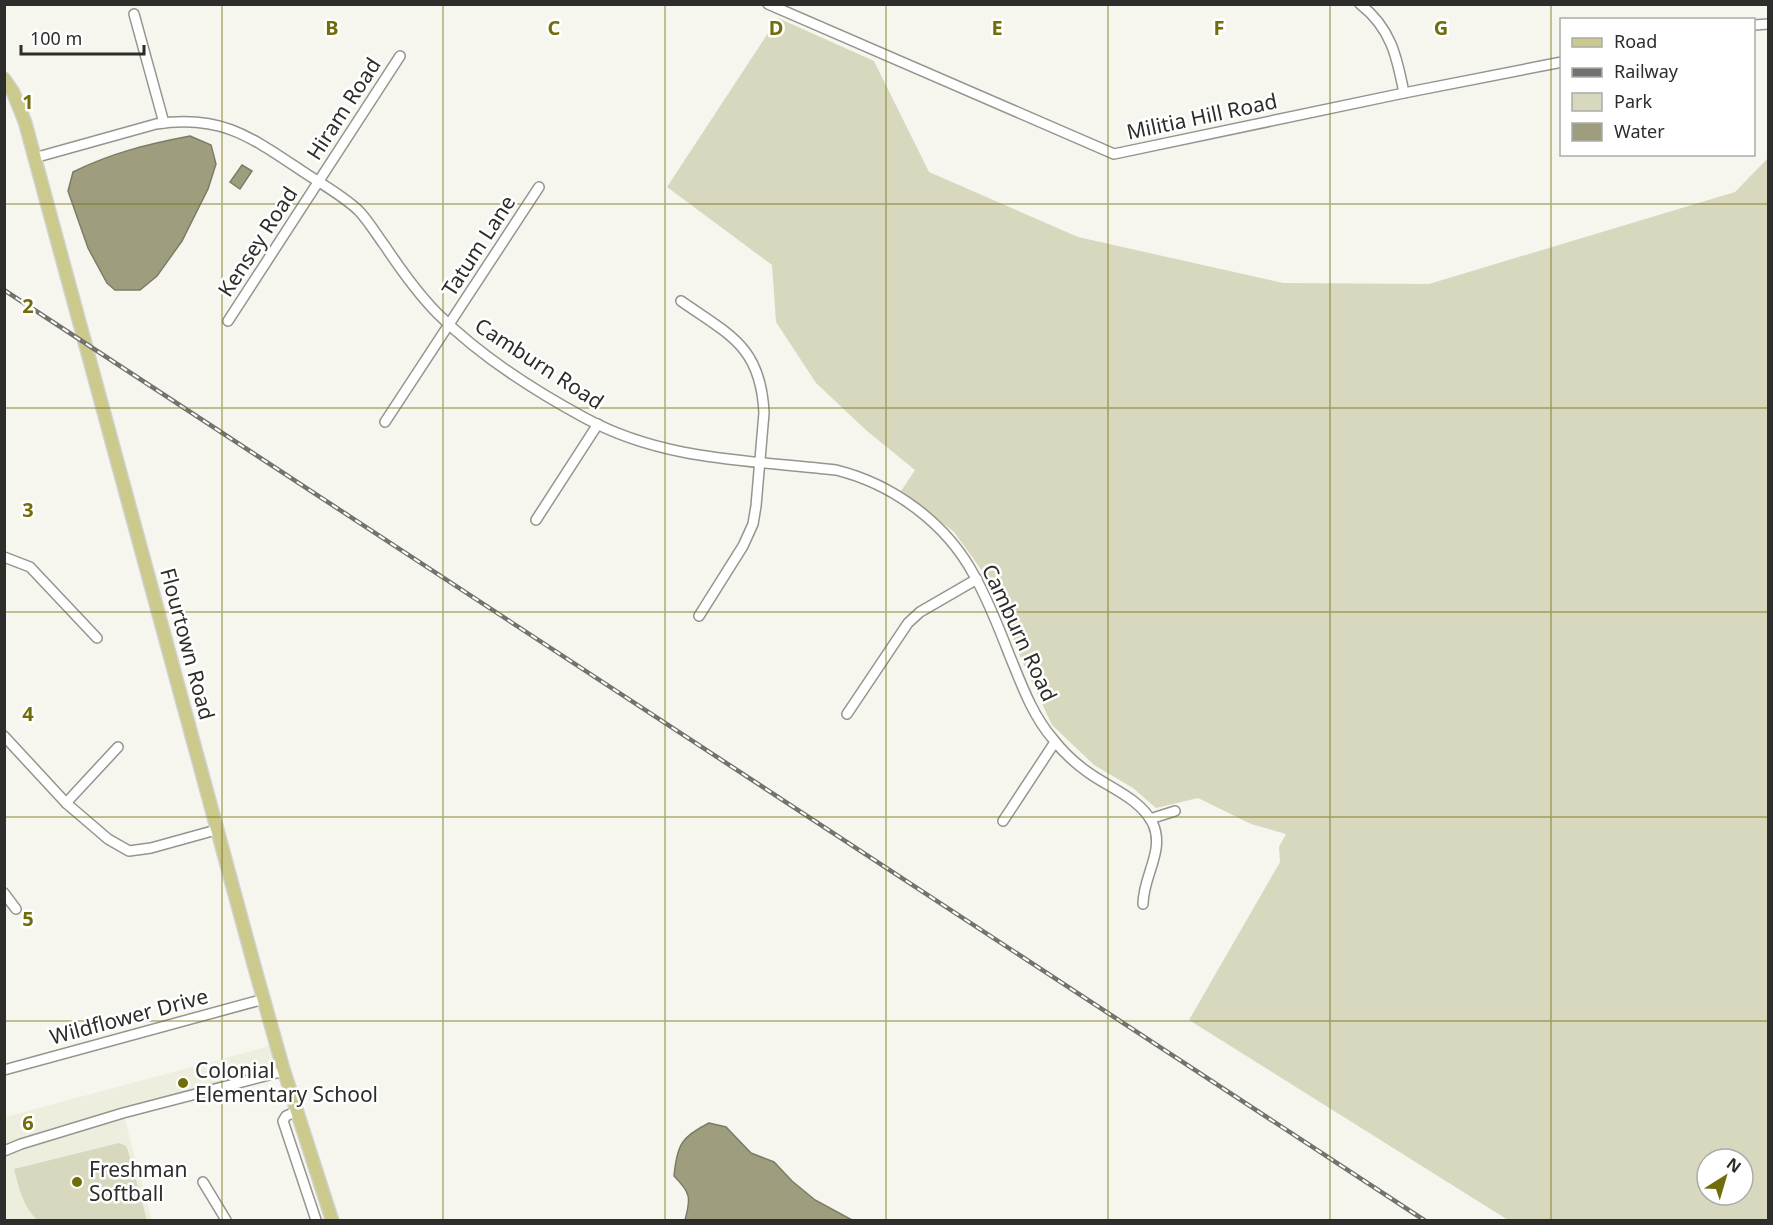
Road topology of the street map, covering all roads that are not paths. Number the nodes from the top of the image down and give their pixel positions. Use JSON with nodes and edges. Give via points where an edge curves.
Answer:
{"nodes":[{"id":1,"x":768,"y":4,"type":"edge"},
{"id":2,"x":1360,"y":4,"type":"edge"},
{"id":3,"x":134,"y":14,"type":"dead end"},
{"id":4,"x":400,"y":56,"type":"dead end"},
{"id":5,"x":1560,"y":62,"type":"edge"},
{"id":6,"x":4,"y":79,"type":"edge"},
{"id":7,"x":1404,"y":93,"type":"junction"},
{"id":8,"x":164,"y":123,"type":"junction"},
{"id":9,"x":34,"y":158,"type":"junction"},
{"id":10,"x":318,"y":182,"type":"junction"},
{"id":11,"x":538,"y":187,"type":"dead end"},
{"id":12,"x":681,"y":302,"type":"dead end"},
{"id":13,"x":228,"y":321,"type":"dead end"},
{"id":14,"x":449,"y":325,"type":"junction"},
{"id":15,"x":385,"y":422,"type":"dead end"},
{"id":16,"x":598,"y":424,"type":"junction"},
{"id":17,"x":759,"y":462,"type":"junction"},
{"id":18,"x":536,"y":520,"type":"dead end"},
{"id":19,"x":4,"y":557,"type":"edge"},
{"id":20,"x":977,"y":579,"type":"junction"},
{"id":21,"x":699,"y":616,"type":"dead end"},
{"id":22,"x":97,"y":638,"type":"dead end"},
{"id":23,"x":847,"y":714,"type":"dead end"},
{"id":24,"x":4,"y":736,"type":"edge"},
{"id":25,"x":1055,"y":742,"type":"junction"},
{"id":26,"x":118,"y":747,"type":"dead end"},
{"id":27,"x":66,"y":803,"type":"junction"},
{"id":28,"x":1175,"y":811,"type":"dead end"},
{"id":29,"x":1150,"y":819,"type":"junction"},
{"id":30,"x":1003,"y":821,"type":"dead end"},
{"id":31,"x":216,"y":830,"type":"junction"},
{"id":32,"x":4,"y":893,"type":"edge"},
{"id":33,"x":1143,"y":904,"type":"dead end"},
{"id":34,"x":16,"y":909,"type":"dead end"},
{"id":35,"x":264,"y":999,"type":"junction"},
{"id":36,"x":4,"y":1070,"type":"edge"},
{"id":37,"x":284,"y":1071,"type":"junction"},
{"id":38,"x":297,"y":1111,"type":"junction"},
{"id":39,"x":4,"y":1151,"type":"edge"},
{"id":40,"x":203,"y":1182,"type":"dead end"},
{"id":41,"x":226,"y":1221,"type":"edge"},
{"id":42,"x":316,"y":1221,"type":"edge"},
{"id":43,"x":332,"y":1221,"type":"edge"}],
"edges":[{"from":1,"to":7,"type":"street","name":"Militia Hill Road","via":[[1114,154]]},
{"from":2,"to":7,"type":"street","via":[[1389,39]]},
{"from":3,"to":8,"type":"street"},
{"from":4,"to":10,"type":"street","name":"Hiram Road"},
{"from":5,"to":7,"type":"street","name":"Militia Hill Road"},
{"from":6,"to":9,"type":"main road","name":"Flourtown Road","via":[[21,112]]},
{"from":8,"to":9,"type":"street","name":"Camburn Road"},
{"from":8,"to":10,"type":"street","name":"Camburn Road","via":[[192,121],[242,133]]},
{"from":9,"to":31,"type":"main road","name":"Flourtown Road"},
{"from":10,"to":13,"type":"street","name":"Kensey Road"},
{"from":10,"to":14,"type":"street","name":"Camburn Road","via":[[357,209],[422,297]]},
{"from":11,"to":14,"type":"street","name":"Tatum Lane"},
{"from":12,"to":17,"type":"street","via":[[738,343],[756,369],[762,385],[764,413]]},
{"from":14,"to":15,"type":"street","name":"Tatum Lane"},
{"from":14,"to":16,"type":"street","name":"Camburn Road","via":[[524,381]]},
{"from":16,"to":17,"type":"street","name":"Camburn Road","via":[[678,452]]},
{"from":16,"to":18,"type":"street"},
{"from":17,"to":20,"type":"street","name":"Camburn Road","via":[[836,470],[890,492],[927,518]]},
{"from":17,"to":21,"type":"street","via":[[753,524]]},
{"from":19,"to":22,"type":"street","via":[[30,567]]},
{"from":20,"to":23,"type":"street","via":[[908,623]]},
{"from":20,"to":25,"type":"street","name":"Camburn Road","via":[[1030,702]]},
{"from":24,"to":27,"type":"street"},
{"from":25,"to":29,"type":"street","name":"Camburn Road","via":[[1078,765],[1134,802]]},
{"from":25,"to":30,"type":"street"},
{"from":26,"to":27,"type":"street"},
{"from":27,"to":31,"type":"street","via":[[108,839],[129,850]]},
{"from":28,"to":29,"type":"street"},
{"from":29,"to":33,"type":"street","via":[[1157,842]]},
{"from":31,"to":35,"type":"main road","name":"Flourtown Road"},
{"from":32,"to":34,"type":"street"},
{"from":35,"to":36,"type":"street","name":"Wildflower Drive"},
{"from":35,"to":37,"type":"main road","name":"Flourtown Road"},
{"from":37,"to":38,"type":"main road","name":"Flourtown Road"},
{"from":37,"to":39,"type":"street","via":[[123,1113]]},
{"from":38,"to":42,"type":"street","via":[[283,1122]]},
{"from":38,"to":43,"type":"main road","name":"Flourtown Road"},
{"from":40,"to":41,"type":"street"}]}
